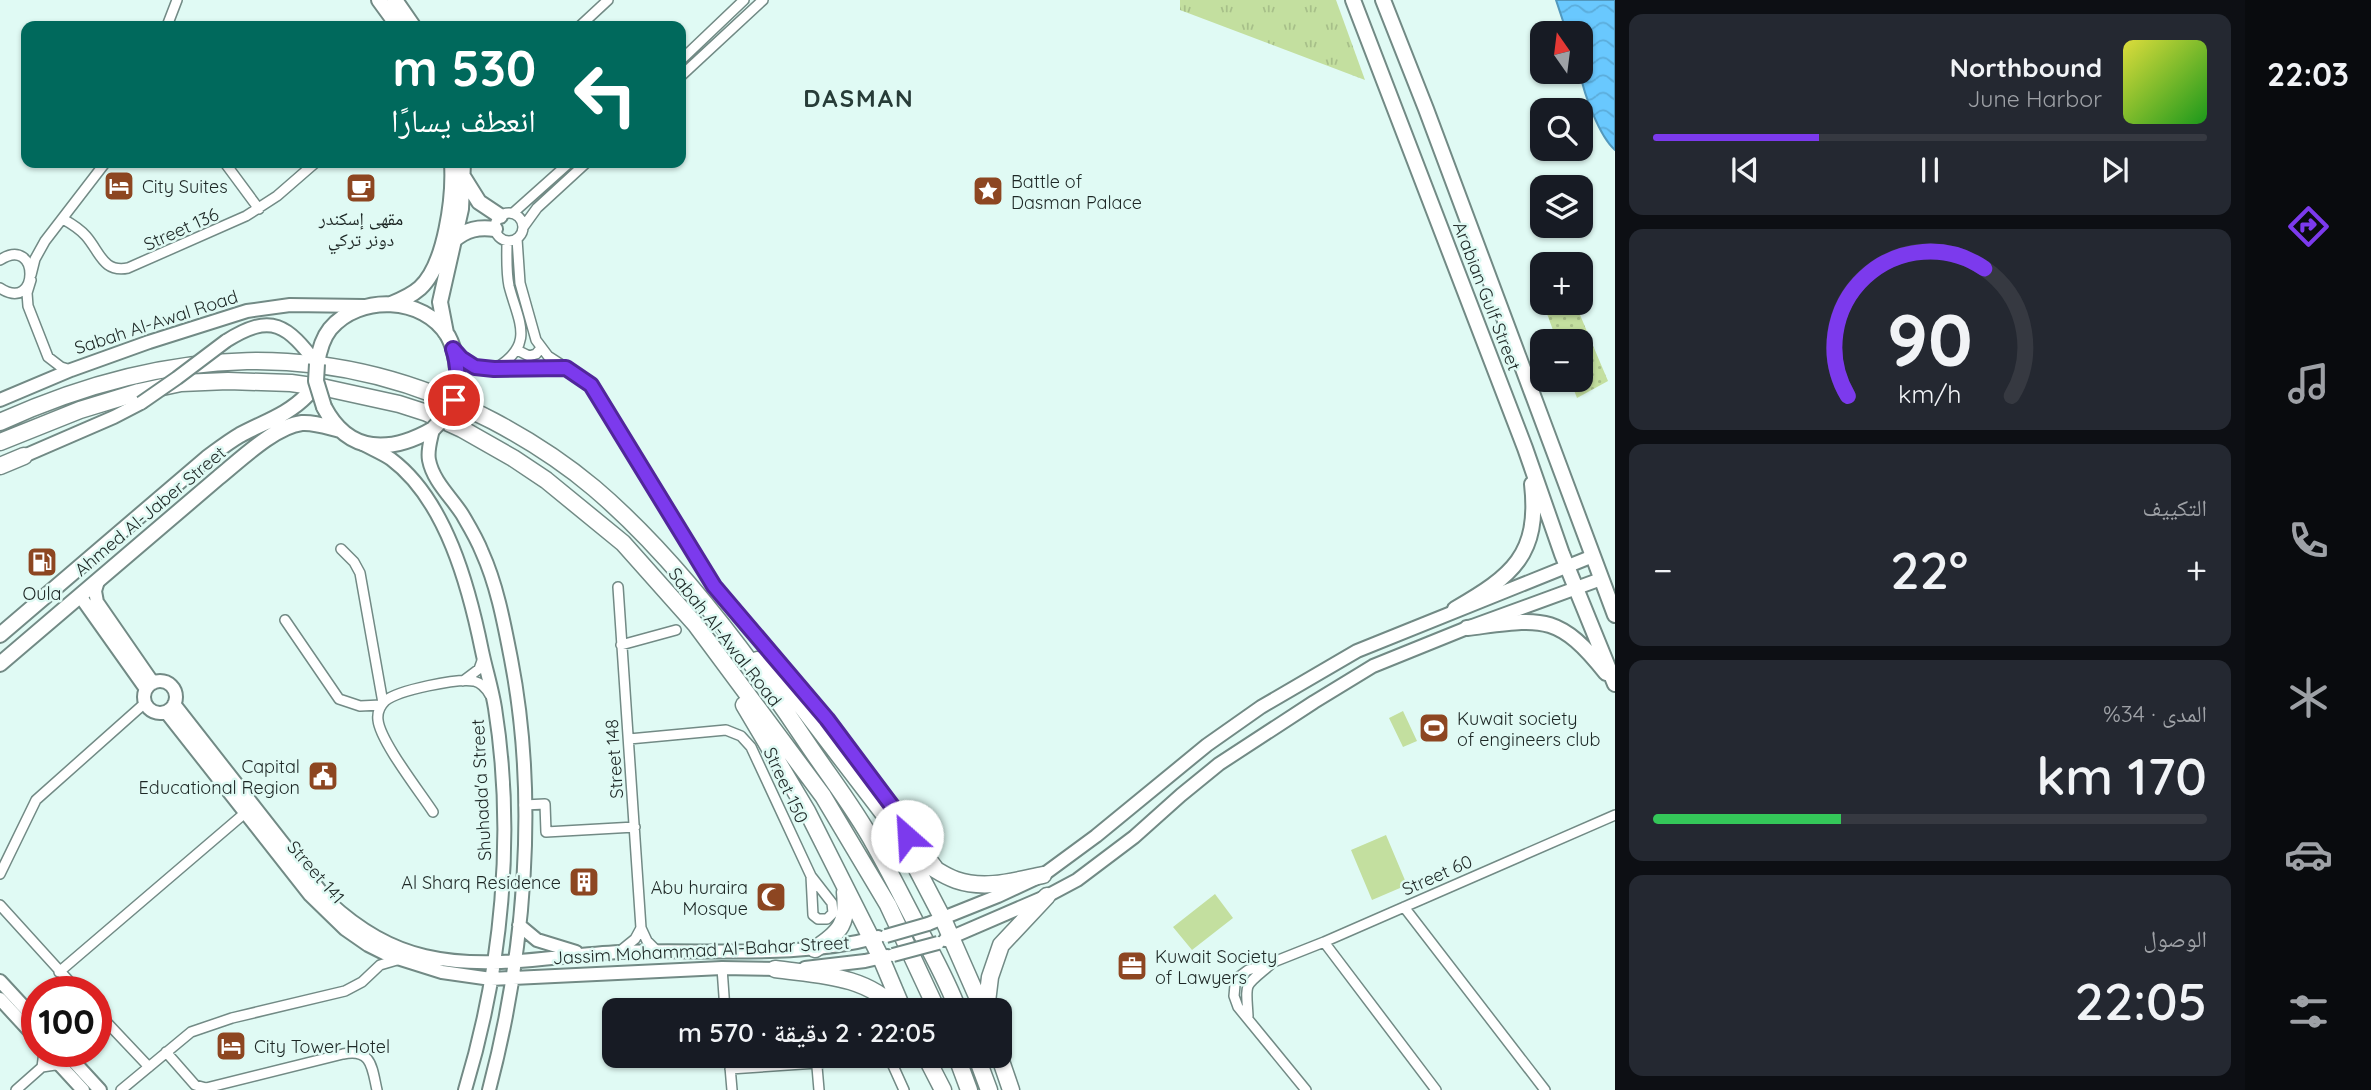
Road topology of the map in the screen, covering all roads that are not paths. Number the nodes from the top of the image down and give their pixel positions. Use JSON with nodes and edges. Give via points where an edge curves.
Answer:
{"nodes":[{"id":1,"x":379,"y":0,"type":"edge"},
{"id":2,"x":395,"y":0,"type":"edge"},
{"id":3,"x":608,"y":0,"type":"edge"},
{"id":4,"x":744,"y":0,"type":"edge"},
{"id":5,"x":763,"y":0,"type":"edge"},
{"id":6,"x":1353,"y":0,"type":"edge"},
{"id":7,"x":1383,"y":0,"type":"edge"},
{"id":8,"x":173,"y":3,"type":"edge"},
{"id":9,"x":168,"y":21,"type":"edge"},
{"id":10,"x":394,"y":21,"type":"edge"},
{"id":11,"x":410,"y":21,"type":"edge"},
{"id":12,"x":585,"y":21,"type":"edge"},
{"id":13,"x":686,"y":55,"type":"edge"},
{"id":14,"x":686,"y":71,"type":"edge"},
{"id":15,"x":101,"y":168,"type":"edge"},
{"id":16,"x":229,"y":168,"type":"edge"},
{"id":17,"x":309,"y":168,"type":"edge"},
{"id":18,"x":452,"y":168,"type":"edge"},
{"id":19,"x":463,"y":168,"type":"edge"},
{"id":20,"x":563,"y":168,"type":"edge"},
{"id":21,"x":581,"y":168,"type":"edge"},
{"id":22,"x":464,"y":178,"type":"junction"},
{"id":23,"x":259,"y":208,"type":"junction"},
{"id":24,"x":63,"y":219,"type":"junction"},
{"id":25,"x":502,"y":219,"type":"junction"},
{"id":26,"x":524,"y":226,"type":"junction"},
{"id":27,"x":454,"y":240,"type":"junction"},
{"id":28,"x":512,"y":240,"type":"junction"},
{"id":29,"x":45,"y":241,"type":"junction"},
{"id":30,"x":1,"y":248,"type":"edge"},
{"id":31,"x":16,"y":255,"type":"junction"},
{"id":32,"x":0,"y":260,"type":"edge"},
{"id":33,"x":31,"y":277,"type":"junction"},
{"id":34,"x":3,"y":290,"type":"edge"},
{"id":35,"x":391,"y":304,"type":"junction"},
{"id":36,"x":372,"y":306,"type":"junction"},
{"id":37,"x":30,"y":313,"type":"junction"},
{"id":38,"x":447,"y":335,"type":"junction"},
{"id":39,"x":541,"y":348,"type":"junction"},
{"id":40,"x":453,"y":349,"type":"junction"},
{"id":41,"x":517,"y":350,"type":"junction"},
{"id":42,"x":48,"y":357,"type":"junction"},
{"id":43,"x":317,"y":364,"type":"junction"},
{"id":44,"x":566,"y":368,"type":"junction"},
{"id":45,"x":494,"y":369,"type":"junction"},
{"id":46,"x":71,"y":370,"type":"junction"},
{"id":47,"x":44,"y":380,"type":"junction"},
{"id":48,"x":316,"y":381,"type":"junction"},
{"id":49,"x":0,"y":400,"type":"edge"},
{"id":50,"x":0,"y":422,"type":"edge"},
{"id":51,"x":433,"y":429,"type":"junction"},
{"id":52,"x":341,"y":430,"type":"junction"},
{"id":53,"x":0,"y":442,"type":"edge"},
{"id":54,"x":362,"y":444,"type":"junction"},
{"id":55,"x":1525,"y":448,"type":"junction"},
{"id":56,"x":24,"y":456,"type":"joint"},
{"id":57,"x":0,"y":467,"type":"edge"},
{"id":58,"x":128,"y":526,"type":"junction"},
{"id":59,"x":341,"y":549,"type":"dead end"},
{"id":60,"x":1593,"y":556,"type":"junction"},
{"id":61,"x":1566,"y":566,"type":"junction"},
{"id":62,"x":1601,"y":579,"type":"junction"},
{"id":63,"x":98,"y":581,"type":"junction"},
{"id":64,"x":618,"y":587,"type":"dead end"},
{"id":65,"x":1575,"y":588,"type":"junction"},
{"id":66,"x":80,"y":596,"type":"junction"},
{"id":67,"x":1449,"y":612,"type":"junction"},
{"id":68,"x":1615,"y":615,"type":"edge"},
{"id":69,"x":285,"y":620,"type":"dead end"},
{"id":70,"x":696,"y":625,"type":"junction"},
{"id":71,"x":1467,"y":628,"type":"junction"},
{"id":72,"x":676,"y":630,"type":"dead end"},
{"id":73,"x":0,"y":635,"type":"edge"},
{"id":74,"x":1450,"y":635,"type":"junction"},
{"id":75,"x":734,"y":641,"type":"junction"},
{"id":76,"x":621,"y":645,"type":"junction"},
{"id":77,"x":483,"y":656,"type":"junction"},
{"id":78,"x":0,"y":664,"type":"edge"},
{"id":79,"x":463,"y":681,"type":"junction"},
{"id":80,"x":1615,"y":684,"type":"edge"},
{"id":81,"x":149,"y":686,"type":"junction"},
{"id":82,"x":145,"y":703,"type":"junction"},
{"id":83,"x":382,"y":704,"type":"junction"},
{"id":84,"x":495,"y":705,"type":"junction"},
{"id":85,"x":170,"y":708,"type":"junction"},
{"id":86,"x":629,"y":739,"type":"junction"},
{"id":87,"x":524,"y":805,"type":"junction"},
{"id":88,"x":433,"y":812,"type":"dead end"},
{"id":89,"x":245,"y":813,"type":"junction"},
{"id":90,"x":1615,"y":815,"type":"edge"},
{"id":91,"x":904,"y":822,"type":"junction"},
{"id":92,"x":635,"y":828,"type":"junction"},
{"id":93,"x":905,"y":848,"type":"junction"},
{"id":94,"x":0,"y":874,"type":"edge"},
{"id":95,"x":1043,"y":874,"type":"junction"},
{"id":96,"x":945,"y":875,"type":"junction"},
{"id":97,"x":811,"y":876,"type":"dead end"},
{"id":98,"x":844,"y":886,"type":"junction"},
{"id":99,"x":1047,"y":896,"type":"junction"},
{"id":100,"x":0,"y":905,"type":"edge"},
{"id":101,"x":1404,"y":907,"type":"junction"},
{"id":102,"x":935,"y":922,"type":"junction"},
{"id":103,"x":519,"y":925,"type":"junction"},
{"id":104,"x":641,"y":928,"type":"junction"},
{"id":105,"x":879,"y":937,"type":"junction"},
{"id":106,"x":945,"y":940,"type":"junction"},
{"id":107,"x":1324,"y":942,"type":"junction"},
{"id":108,"x":368,"y":945,"type":"junction"},
{"id":109,"x":815,"y":949,"type":"junction"},
{"id":110,"x":619,"y":952,"type":"junction"},
{"id":111,"x":658,"y":952,"type":"junction"},
{"id":112,"x":586,"y":955,"type":"junction"},
{"id":113,"x":887,"y":956,"type":"junction"},
{"id":114,"x":401,"y":960,"type":"junction"},
{"id":115,"x":515,"y":961,"type":"junction"},
{"id":116,"x":494,"y":962,"type":"junction"},
{"id":117,"x":375,"y":968,"type":"junction"},
{"id":118,"x":722,"y":968,"type":"junction"},
{"id":119,"x":775,"y":969,"type":"junction"},
{"id":120,"x":60,"y":972,"type":"junction"},
{"id":121,"x":64,"y":976,"type":"edge"},
{"id":122,"x":512,"y":978,"type":"junction"},
{"id":123,"x":491,"y":979,"type":"junction"},
{"id":124,"x":0,"y":981,"type":"edge"},
{"id":125,"x":724,"y":998,"type":"edge"},
{"id":126,"x":886,"y":998,"type":"edge"},
{"id":127,"x":899,"y":998,"type":"edge"},
{"id":128,"x":931,"y":998,"type":"edge"},
{"id":129,"x":952,"y":998,"type":"edge"},
{"id":130,"x":977,"y":998,"type":"edge"},
{"id":131,"x":986,"y":998,"type":"edge"},
{"id":132,"x":0,"y":999,"type":"edge"},
{"id":133,"x":21,"y":1004,"type":"edge"},
{"id":134,"x":21,"y":1022,"type":"edge"},
{"id":135,"x":112,"y":1028,"type":"edge"},
{"id":136,"x":166,"y":1052,"type":"junction"},
{"id":137,"x":42,"y":1067,"type":"edge"},
{"id":138,"x":63,"y":1067,"type":"edge"},
{"id":139,"x":79,"y":1067,"type":"edge"},
{"id":140,"x":149,"y":1067,"type":"junction"},
{"id":141,"x":739,"y":1068,"type":"edge"},
{"id":142,"x":818,"y":1068,"type":"edge"},
{"id":143,"x":894,"y":1068,"type":"edge"},
{"id":144,"x":932,"y":1068,"type":"edge"},
{"id":145,"x":961,"y":1068,"type":"edge"},
{"id":146,"x":981,"y":1068,"type":"edge"},
{"id":147,"x":1003,"y":1068,"type":"edge"},
{"id":148,"x":730,"y":1069,"type":"joint"},
{"id":149,"x":471,"y":1072,"type":"junction"},
{"id":150,"x":491,"y":1085,"type":"edge"},
{"id":151,"x":16,"y":1090,"type":"edge"},
{"id":152,"x":83,"y":1090,"type":"edge"},
{"id":153,"x":100,"y":1090,"type":"edge"},
{"id":154,"x":121,"y":1090,"type":"edge"},
{"id":155,"x":377,"y":1090,"type":"edge"},
{"id":156,"x":465,"y":1090,"type":"edge"},
{"id":157,"x":732,"y":1090,"type":"edge"},
{"id":158,"x":819,"y":1090,"type":"edge"},
{"id":159,"x":904,"y":1090,"type":"edge"},
{"id":160,"x":943,"y":1090,"type":"edge"},
{"id":161,"x":970,"y":1090,"type":"edge"},
{"id":162,"x":989,"y":1090,"type":"edge"},
{"id":163,"x":1011,"y":1090,"type":"edge"},
{"id":164,"x":1306,"y":1090,"type":"edge"},
{"id":165,"x":1436,"y":1090,"type":"edge"},
{"id":166,"x":1545,"y":1090,"type":"edge"}],
"edges":[{"from":1,"to":10,"type":"main road"},
{"from":2,"to":11,"type":"main road"},
{"from":3,"to":12,"type":"street"},
{"from":4,"to":13,"type":"street"},
{"from":5,"to":14,"type":"street"},
{"from":6,"to":55,"type":"main road","name":"Arabian Gulf Street"},
{"from":7,"to":60,"type":"main road","name":"Arabian Gulf Street"},
{"from":8,"to":9,"type":"street"},
{"from":15,"to":24,"type":"street"},
{"from":16,"to":23,"type":"street"},
{"from":17,"to":23,"type":"street","name":"Street 136"},
{"from":18,"to":35,"type":"main road","via":[[448,222],[432,270],[420,288]]},
{"from":19,"to":22,"type":"main road"},
{"from":20,"to":25,"type":"street"},
{"from":21,"to":26,"type":"street"},
{"from":22,"to":25,"type":"main road","via":[[479,202]]},
{"from":22,"to":27,"type":"main road"},
{"from":23,"to":24,"type":"street","name":"Street 136","via":[[221,229],[117,270],[104,263],[78,227]]},
{"from":24,"to":29,"type":"street"},
{"from":25,"to":26,"type":"street","via":[[520,218]]},
{"from":25,"to":27,"type":"main road"},
{"from":25,"to":28,"type":"street","via":[[500,238]]},
{"from":26,"to":28,"type":"street"},
{"from":27,"to":38,"type":"main road","via":[[440,302]]},
{"from":28,"to":39,"type":"street"},
{"from":28,"to":41,"type":"street","via":[[508,277],[522,330]]},
{"from":29,"to":31,"type":"street"},
{"from":29,"to":33,"type":"street"},
{"from":30,"to":31,"type":"street"},
{"from":31,"to":32,"type":"street"},
{"from":31,"to":33,"type":"street","via":[[29,264]]},
{"from":33,"to":34,"type":"street","via":[[21,291]]},
{"from":33,"to":37,"type":"street"},
{"from":34,"to":37,"type":"street"},
{"from":35,"to":36,"type":"main road"},
{"from":35,"to":38,"type":"main road","via":[[425,314]]},
{"from":36,"to":43,"type":"main road","via":[[337,321],[328,331]]},
{"from":36,"to":46,"type":"main road","name":"Sabah Al-Awal Road","via":[[290,305],[247,312]]},
{"from":37,"to":42,"type":"street"},
{"from":38,"to":40,"type":"main road"},
{"from":39,"to":41,"type":"street","via":[[529,356]]},
{"from":39,"to":44,"type":"street"},
{"from":40,"to":45,"type":"street","via":[[475,367]]},
{"from":40,"to":51,"type":"main road","bridge":true,"via":[[458,383],[454,400]]},
{"from":41,"to":45,"type":"street"},
{"from":42,"to":46,"type":"street"},
{"from":42,"to":47,"type":"street"},
{"from":43,"to":48,"type":"main road","bridge":true},
{"from":43,"to":56,"type":"main road","name":"Sabah Al-Awal Road","bridge":true,"via":[[299,340],[281,327],[248,328],[141,403]]},
{"from":44,"to":45,"type":"street"},
{"from":44,"to":91,"type":"street","via":[[591,385],[608,409],[714,586],[827,719]]},
{"from":46,"to":47,"type":"main road","name":"Sabah Al-Awal Road"},
{"from":47,"to":49,"type":"main road","name":"Sabah Al-Awal Road"},
{"from":48,"to":52,"type":"main road","bridge":true,"via":[[329,418]]},
{"from":48,"to":58,"type":"main road","name":"Ahmed Al-Jaber Street","via":[[295,408],[218,450]]},
{"from":50,"to":75,"type":"highway","name":"Sabah Al-Awal Road","via":[[106,382],[219,362],[303,362],[410,385],[526,439],[593,487],[657,550]]},
{"from":51,"to":54,"type":"main road","via":[[411,442]]},
{"from":51,"to":87,"type":"main road","via":[[429,460],[433,471],[482,551],[500,610],[517,696]]},
{"from":52,"to":54,"type":"main road"},
{"from":52,"to":63,"type":"main road","name":"Ahmed Al-Jaber Street","via":[[302,424],[282,431],[219,477]]},
{"from":53,"to":70,"type":"highway","name":"Sabah Al-Awal Road","via":[[80,410],[181,383],[290,383],[399,404],[462,429],[546,481],[622,542]]},
{"from":54,"to":77,"type":"main road","name":"Shuhada'a Street","via":[[390,459],[409,477],[438,518],[465,578]]},
{"from":55,"to":61,"type":"main road","name":"Arabian Gulf Street"},
{"from":55,"to":67,"type":"main road","via":[[1534,505],[1527,548],[1501,579]]},
{"from":56,"to":57,"type":"highway"},
{"from":58,"to":66,"type":"main road","via":[[113,548],[75,581],[73,587]]},
{"from":58,"to":73,"type":"main road","name":"Ahmed Al-Jaber Street"},
{"from":59,"to":83,"type":"street","via":[[360,573]]},
{"from":60,"to":61,"type":"main road","name":"Jassim Mohammad Al-Bahar Street"},
{"from":60,"to":62,"type":"main road","name":"Arabian Gulf Street"},
{"from":61,"to":65,"type":"main road","name":"Arabian Gulf Street"},
{"from":61,"to":67,"type":"main road","name":"Jassim Mohammad Al-Bahar Street"},
{"from":62,"to":65,"type":"main road","name":"Jassim Mohammad Al-Bahar Street"},
{"from":62,"to":68,"type":"main road","name":"Arabian Gulf Street"},
{"from":63,"to":66,"type":"main road","name":"Ahmed Al-Jaber Street"},
{"from":63,"to":81,"type":"main road","via":[[97,601]]},
{"from":64,"to":76,"type":"street","name":"Street 148"},
{"from":65,"to":71,"type":"main road","name":"Jassim Mohammad Al-Bahar Street"},
{"from":65,"to":80,"type":"main road","name":"Arabian Gulf Street"},
{"from":66,"to":78,"type":"main road","name":"Ahmed Al-Jaber Street"},
{"from":66,"to":81,"type":"main road"},
{"from":67,"to":74,"type":"main road","via":[[1457,622]]},
{"from":67,"to":95,"type":"main road","name":"Jassim Mohammad Al-Bahar Street","via":[[1357,651],[1261,707]]},
{"from":69,"to":83,"type":"street","via":[[339,699],[360,706]]},
{"from":70,"to":98,"type":"highway","via":[[807,811]]},
{"from":70,"to":128,"type":"highway","name":"Sabah Al-Awal Road","via":[[822,796],[888,905]]},
{"from":71,"to":74,"type":"main road","name":"Jassim Mohammad Al-Bahar Street"},
{"from":71,"to":80,"type":"main road","via":[[1529,620],[1547,623],[1582,644]]},
{"from":72,"to":76,"type":"street"},
{"from":74,"to":99,"type":"main road","name":"Jassim Mohammad Al-Bahar Street","via":[[1373,666],[1314,702],[1220,764],[1134,838]]},
{"from":75,"to":93,"type":"highway","via":[[792,694]]},
{"from":75,"to":129,"type":"highway","name":"Sabah Al-Awal Road","via":[[874,842]]},
{"from":76,"to":86,"type":"street","name":"Street 148"},
{"from":77,"to":79,"type":"street","via":[[479,669]]},
{"from":77,"to":84,"type":"main road","name":"Shuhada'a Street"},
{"from":79,"to":83,"type":"street","via":[[400,693]]},
{"from":79,"to":84,"type":"street","via":[[482,685]]},
{"from":81,"to":82,"type":"main road"},
{"from":81,"to":85,"type":"main road","via":[[158,681],[169,684],[175,693]]},
{"from":82,"to":85,"type":"main road","via":[[153,712]]},
{"from":82,"to":94,"type":"street","via":[[36,800]]},
{"from":83,"to":88,"type":"street","via":[[377,718],[382,733]]},
{"from":84,"to":116,"type":"main road","name":"Shuhada'a Street","via":[[503,855]]},
{"from":85,"to":89,"type":"main road","name":"Street 141"},
{"from":85,"to":116,"type":"main road","name":"Street 141","via":[[344,916],[379,939],[423,956]]},
{"from":86,"to":92,"type":"street","name":"Street 148"},
{"from":86,"to":97,"type":"street","name":"Street 150","via":[[721,730],[741,736],[751,747]]},
{"from":87,"to":92,"type":"street","via":[[545,804],[546,832]]},
{"from":87,"to":103,"type":"main road"},
{"from":89,"to":108,"type":"main road","name":"Street 141","via":[[310,895]]},
{"from":89,"to":120,"type":"street"},
{"from":90,"to":101,"type":"street","name":"Street 60"},
{"from":91,"to":93,"type":"highway"},
{"from":91,"to":96,"type":"street"},
{"from":92,"to":104,"type":"street","name":"Street 148"},
{"from":93,"to":96,"type":"highway"},
{"from":93,"to":102,"type":"highway"},
{"from":95,"to":96,"type":"highway","via":[[994,884]]},
{"from":95,"to":102,"type":"main road","name":"Jassim Mohammad Al-Bahar Street"},
{"from":98,"to":105,"type":"highway"},
{"from":98,"to":109,"type":"highway","via":[[845,919],[832,938]]},
{"from":99,"to":106,"type":"main road","name":"Jassim Mohammad Al-Bahar Street"},
{"from":99,"to":131,"type":"highway","via":[[1001,945]]},
{"from":100,"to":120,"type":"street"},
{"from":101,"to":107,"type":"street","name":"Street 60"},
{"from":101,"to":166,"type":"street"},
{"from":102,"to":105,"type":"main road","name":"Jassim Mohammad Al-Bahar Street","bridge":true},
{"from":102,"to":106,"type":"highway"},
{"from":103,"to":112,"type":"main road","via":[[537,940]]},
{"from":103,"to":115,"type":"main road"},
{"from":104,"to":110,"type":"street"},
{"from":104,"to":111,"type":"street"},
{"from":105,"to":109,"type":"main road","name":"Jassim Mohammad Al-Bahar Street"},
{"from":105,"to":113,"type":"highway"},
{"from":106,"to":113,"type":"main road","name":"Jassim Mohammad Al-Bahar Street","bridge":true},
{"from":106,"to":130,"type":"highway"},
{"from":107,"to":164,"type":"street","name":"Street 60","via":[[1244,973],[1235,985],[1241,1011]]},
{"from":107,"to":165,"type":"street"},
{"from":108,"to":114,"type":"main road","name":"Street 141"},
{"from":108,"to":117,"type":"street","via":[[376,958]]},
{"from":109,"to":111,"type":"main road","name":"Jassim Mohammad Al-Bahar Street"},
{"from":110,"to":111,"type":"main road","name":"Jassim Mohammad Al-Bahar Street"},
{"from":110,"to":112,"type":"main road","name":"Jassim Mohammad Al-Bahar Street"},
{"from":112,"to":115,"type":"main road","name":"Jassim Mohammad Al-Bahar Street"},
{"from":113,"to":119,"type":"main road","name":"Jassim Mohammad Al-Bahar Street"},
{"from":113,"to":127,"type":"highway"},
{"from":114,"to":117,"type":"street"},
{"from":114,"to":123,"type":"main road","name":"Street 141"},
{"from":115,"to":116,"type":"main road","name":"Jassim Mohammad Al-Bahar Street"},
{"from":115,"to":122,"type":"main road"},
{"from":116,"to":123,"type":"main road","name":"Shuhada'a Street"},
{"from":117,"to":136,"type":"street","via":[[352,989],[206,1025]]},
{"from":118,"to":119,"type":"main road","name":"Jassim Mohammad Al-Bahar Street"},
{"from":118,"to":122,"type":"main road","name":"Jassim Mohammad Al-Bahar Street"},
{"from":118,"to":125,"type":"street"},
{"from":119,"to":126,"type":"highway","via":[[868,986]]},
{"from":120,"to":121,"type":"street"},
{"from":122,"to":123,"type":"main road","name":"Jassim Mohammad Al-Bahar Street"},
{"from":122,"to":150,"type":"main road"},
{"from":123,"to":149,"type":"main road","name":"Shuhada'a Street"},
{"from":124,"to":133,"type":"main road"},
{"from":132,"to":134,"type":"main road"},
{"from":135,"to":140,"type":"street"},
{"from":136,"to":140,"type":"street"},
{"from":136,"to":155,"type":"street","via":[[195,1085],[206,1088],[356,1053],[370,1062]]},
{"from":137,"to":151,"type":"street"},
{"from":138,"to":152,"type":"main road"},
{"from":139,"to":153,"type":"main road"},
{"from":140,"to":154,"type":"street"},
{"from":141,"to":148,"type":"street"},
{"from":142,"to":158,"type":"street"},
{"from":143,"to":159,"type":"street"},
{"from":144,"to":160,"type":"highway"},
{"from":145,"to":161,"type":"highway"},
{"from":146,"to":162,"type":"highway"},
{"from":147,"to":163,"type":"highway"},
{"from":148,"to":157,"type":"street"},
{"from":149,"to":150,"type":"main road","via":[[478,1066],[487,1068]]},
{"from":149,"to":156,"type":"main road","name":"Shuhada'a Street"}]}
